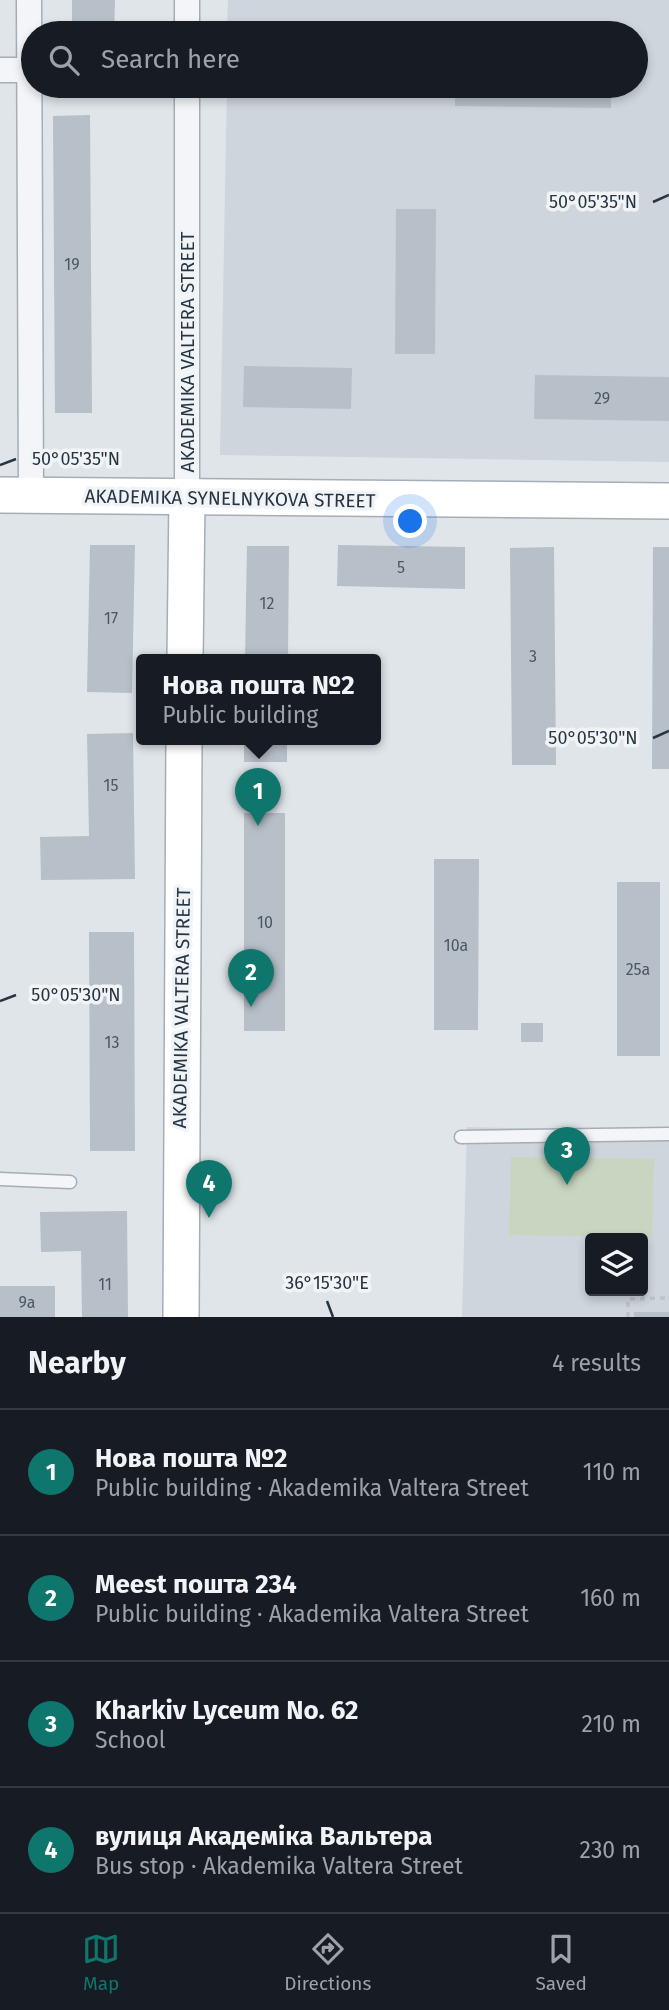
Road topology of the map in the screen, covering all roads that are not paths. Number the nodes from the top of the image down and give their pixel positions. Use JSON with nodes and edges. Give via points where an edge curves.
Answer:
{"nodes":[{"id":1,"x":29,"y":0,"type":"edge"},
{"id":2,"x":187,"y":0,"type":"edge"},
{"id":3,"x":30,"y":21,"type":"edge"},
{"id":4,"x":187,"y":21,"type":"edge"},
{"id":5,"x":0,"y":70,"type":"edge"},
{"id":6,"x":21,"y":70,"type":"edge"},
{"id":7,"x":30,"y":98,"type":"edge"},
{"id":8,"x":187,"y":98,"type":"edge"},
{"id":9,"x":16,"y":495,"type":"edge"},
{"id":10,"x":187,"y":498,"type":"junction"},
{"id":11,"x":669,"y":501,"type":"edge"},
{"id":12,"x":185,"y":654,"type":"edge"},
{"id":13,"x":184,"y":745,"type":"edge"},
{"id":14,"x":669,"y":1134,"type":"edge"},
{"id":15,"x":461,"y":1137,"type":"dead end"},
{"id":16,"x":0,"y":1179,"type":"edge"},
{"id":17,"x":70,"y":1182,"type":"dead end"},
{"id":18,"x":181,"y":1317,"type":"edge"}],
"edges":[{"from":1,"to":3,"type":"street"},
{"from":2,"to":4,"type":"street"},
{"from":5,"to":6,"type":"street"},
{"from":7,"to":9,"type":"street"},
{"from":8,"to":10,"type":"street","name":"AKADEMIKA VALTERA STREET"},
{"from":9,"to":10,"type":"street","name":"AKADEMIKA SYNELNYKOVA STREET"},
{"from":10,"to":11,"type":"street","name":"AKADEMIKA SYNELNYKOVA STREET"},
{"from":10,"to":12,"type":"street","name":"AKADEMIKA VALTERA STREET"},
{"from":13,"to":18,"type":"street","name":"AKADEMIKA VALTERA STREET"},
{"from":14,"to":15,"type":"lane"},
{"from":16,"to":17,"type":"lane"}]}
